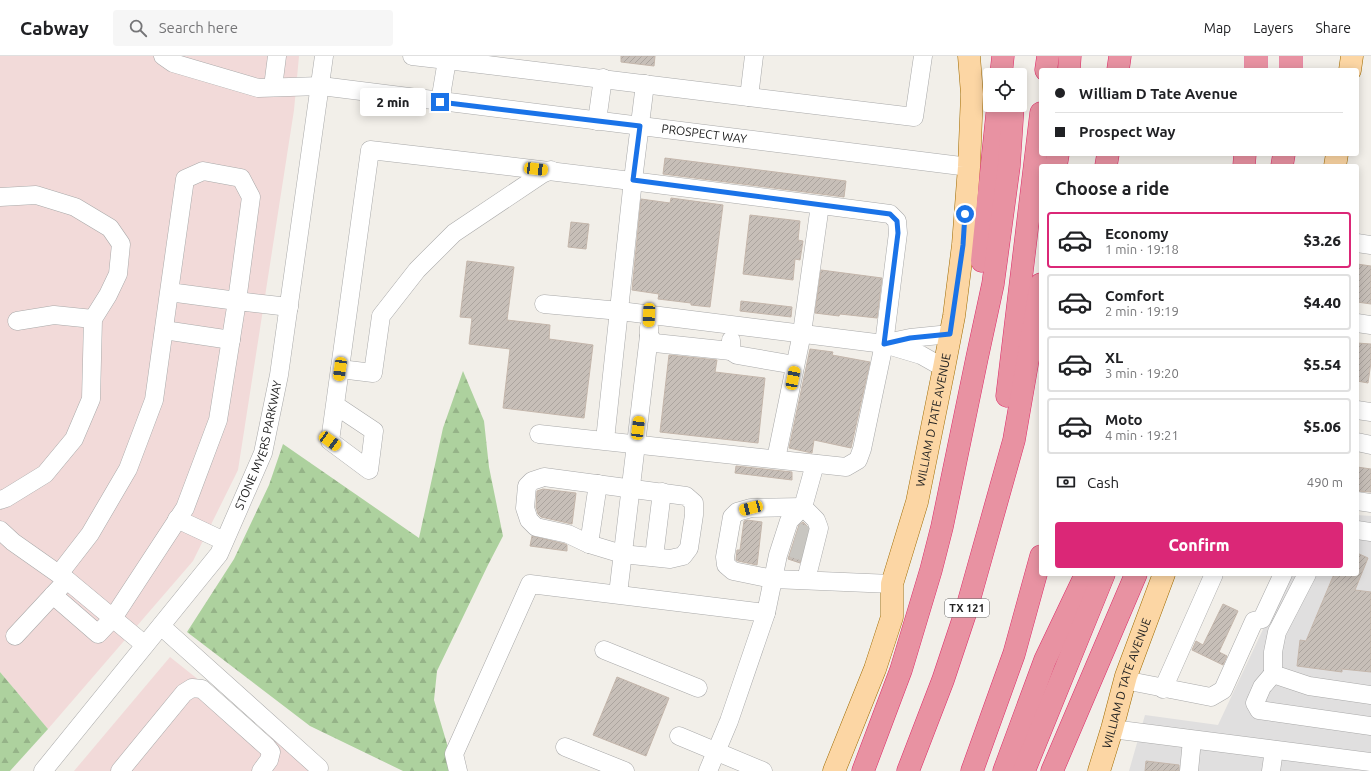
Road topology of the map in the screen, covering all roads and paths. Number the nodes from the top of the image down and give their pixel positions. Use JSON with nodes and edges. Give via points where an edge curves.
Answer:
{"nodes":[{"id":1,"x":163,"y":56,"type":"edge"},
{"id":2,"x":277,"y":56,"type":"edge"},
{"id":3,"x":324,"y":56,"type":"edge"},
{"id":4,"x":412,"y":56,"type":"edge"},
{"id":5,"x":754,"y":56,"type":"edge"},
{"id":6,"x":923,"y":56,"type":"edge"},
{"id":7,"x":969,"y":56,"type":"edge"},
{"id":8,"x":1003,"y":56,"type":"edge"},
{"id":9,"x":1016,"y":56,"type":"edge"},
{"id":10,"x":1048,"y":56,"type":"edge"},
{"id":11,"x":1070,"y":56,"type":"edge"},
{"id":12,"x":1120,"y":56,"type":"edge"},
{"id":13,"x":1256,"y":56,"type":"edge"},
{"id":14,"x":1291,"y":56,"type":"edge"},
{"id":15,"x":1352,"y":56,"type":"edge"},
{"id":16,"x":448,"y":58,"type":"edge"},
{"id":17,"x":1002,"y":68,"type":"edge"},
{"id":18,"x":1015,"y":68,"type":"edge"},
{"id":19,"x":1046,"y":68,"type":"edge"},
{"id":20,"x":1068,"y":68,"type":"edge"},
{"id":21,"x":1118,"y":68,"type":"edge"},
{"id":22,"x":1256,"y":68,"type":"edge"},
{"id":23,"x":1291,"y":68,"type":"edge"},
{"id":24,"x":1350,"y":68,"type":"edge"},
{"id":25,"x":602,"y":78,"type":"junction"},
{"id":26,"x":645,"y":84,"type":"junction"},
{"id":27,"x":321,"y":86,"type":"junction"},
{"id":28,"x":273,"y":87,"type":"junction"},
{"id":29,"x":749,"y":97,"type":"junction"},
{"id":30,"x":440,"y":102,"type":"junction"},
{"id":31,"x":997,"y":112,"type":"edge"},
{"id":32,"x":1013,"y":112,"type":"edge"},
{"id":33,"x":597,"y":120,"type":"junction"},
{"id":34,"x":640,"y":126,"type":"junction"},
{"id":35,"x":1039,"y":130,"type":"edge"},
{"id":36,"x":969,"y":167,"type":"junction"},
{"id":37,"x":551,"y":170,"type":"junction"},
{"id":38,"x":633,"y":180,"type":"junction"},
{"id":39,"x":0,"y":198,"type":"edge"},
{"id":40,"x":820,"y":205,"type":"junction"},
{"id":41,"x":1359,"y":243,"type":"edge"},
{"id":42,"x":1371,"y":245,"type":"edge"},
{"id":43,"x":169,"y":292,"type":"junction"},
{"id":44,"x":1039,"y":296,"type":"edge"},
{"id":45,"x":237,"y":301,"type":"junction"},
{"id":46,"x":544,"y":304,"type":"dead end"},
{"id":47,"x":289,"y":307,"type":"junction"},
{"id":48,"x":620,"y":311,"type":"junction"},
{"id":49,"x":649,"y":315,"type":"junction"},
{"id":50,"x":93,"y":320,"type":"junction"},
{"id":51,"x":17,"y":321,"type":"dead end"},
{"id":52,"x":1359,"y":323,"type":"edge"},
{"id":53,"x":734,"y":325,"type":"junction"},
{"id":54,"x":1371,"y":325,"type":"edge"},
{"id":55,"x":164,"y":330,"type":"junction"},
{"id":56,"x":802,"y":334,"type":"junction"},
{"id":57,"x":950,"y":334,"type":"junction"},
{"id":58,"x":649,"y":336,"type":"junction"},
{"id":59,"x":231,"y":340,"type":"junction"},
{"id":60,"x":884,"y":344,"type":"junction"},
{"id":61,"x":731,"y":351,"type":"junction"},
{"id":62,"x":977,"y":358,"type":"junction"},
{"id":63,"x":795,"y":364,"type":"junction"},
{"id":64,"x":944,"y":368,"type":"junction"},
{"id":65,"x":340,"y":369,"type":"junction"},
{"id":66,"x":335,"y":405,"type":"dead end"},
{"id":67,"x":1359,"y":410,"type":"edge"},
{"id":68,"x":1371,"y":412,"type":"edge"},
{"id":69,"x":539,"y":434,"type":"dead end"},
{"id":70,"x":605,"y":440,"type":"junction"},
{"id":71,"x":1014,"y":440,"type":"junction"},
{"id":72,"x":1359,"y":442,"type":"edge"},
{"id":73,"x":636,"y":443,"type":"junction"},
{"id":74,"x":1371,"y":444,"type":"edge"},
{"id":75,"x":776,"y":459,"type":"junction"},
{"id":76,"x":815,"y":464,"type":"junction"},
{"id":77,"x":598,"y":484,"type":"junction"},
{"id":78,"x":631,"y":488,"type":"junction"},
{"id":79,"x":662,"y":492,"type":"junction"},
{"id":80,"x":0,"y":500,"type":"edge"},
{"id":81,"x":1359,"y":501,"type":"edge"},
{"id":82,"x":1371,"y":503,"type":"edge"},
{"id":83,"x":803,"y":507,"type":"junction"},
{"id":84,"x":177,"y":520,"type":"junction"},
{"id":85,"x":0,"y":530,"type":"edge"},
{"id":86,"x":1359,"y":530,"type":"edge"},
{"id":87,"x":1371,"y":532,"type":"edge"},
{"id":88,"x":224,"y":541,"type":"junction"},
{"id":89,"x":800,"y":542,"type":"junction"},
{"id":90,"x":589,"y":544,"type":"junction"},
{"id":91,"x":622,"y":554,"type":"junction"},
{"id":92,"x":654,"y":557,"type":"junction"},
{"id":93,"x":1039,"y":563,"type":"edge"},
{"id":94,"x":1085,"y":576,"type":"edge"},
{"id":95,"x":1103,"y":576,"type":"edge"},
{"id":96,"x":1135,"y":576,"type":"edge"},
{"id":97,"x":1163,"y":576,"type":"edge"},
{"id":98,"x":1213,"y":576,"type":"edge"},
{"id":99,"x":1282,"y":576,"type":"edge"},
{"id":100,"x":1306,"y":576,"type":"edge"},
{"id":101,"x":63,"y":577,"type":"junction"},
{"id":102,"x":773,"y":579,"type":"junction"},
{"id":103,"x":806,"y":580,"type":"junction"},
{"id":104,"x":892,"y":584,"type":"junction"},
{"id":105,"x":618,"y":594,"type":"junction"},
{"id":106,"x":53,"y":596,"type":"junction"},
{"id":107,"x":766,"y":613,"type":"junction"},
{"id":108,"x":112,"y":618,"type":"junction"},
{"id":109,"x":161,"y":626,"type":"junction"},
{"id":110,"x":15,"y":636,"type":"dead end"},
{"id":111,"x":145,"y":645,"type":"junction"},
{"id":112,"x":604,"y":650,"type":"dead end"},
{"id":113,"x":1273,"y":674,"type":"junction"},
{"id":114,"x":1124,"y":680,"type":"junction"},
{"id":115,"x":698,"y":688,"type":"dead end"},
{"id":116,"x":1163,"y":688,"type":"junction"},
{"id":117,"x":1371,"y":695,"type":"edge"},
{"id":118,"x":1371,"y":726,"type":"edge"},
{"id":119,"x":1112,"y":729,"type":"junction"},
{"id":120,"x":679,"y":736,"type":"dead end"},
{"id":121,"x":1192,"y":740,"type":"junction"},
{"id":122,"x":565,"y":747,"type":"dead end"},
{"id":123,"x":1274,"y":750,"type":"junction"},
{"id":124,"x":716,"y":752,"type":"junction"},
{"id":125,"x":1371,"y":762,"type":"edge"},
{"id":126,"x":319,"y":770,"type":"edge"},
{"id":127,"x":43,"y":771,"type":"edge"},
{"id":128,"x":120,"y":771,"type":"edge"},
{"id":129,"x":261,"y":771,"type":"edge"},
{"id":130,"x":458,"y":771,"type":"edge"},
{"id":131,"x":625,"y":771,"type":"edge"},
{"id":132,"x":708,"y":771,"type":"edge"},
{"id":133,"x":763,"y":771,"type":"edge"},
{"id":134,"x":834,"y":771,"type":"edge"},
{"id":135,"x":863,"y":771,"type":"edge"},
{"id":136,"x":908,"y":771,"type":"edge"},
{"id":137,"x":972,"y":771,"type":"edge"},
{"id":138,"x":1004,"y":771,"type":"edge"},
{"id":139,"x":1024,"y":771,"type":"edge"},
{"id":140,"x":1052,"y":771,"type":"edge"},
{"id":141,"x":1099,"y":771,"type":"edge"},
{"id":142,"x":1189,"y":771,"type":"edge"},
{"id":143,"x":1271,"y":771,"type":"edge"}],
"edges":[{"from":1,"to":28,"type":"street","name":"PROSPECT WAY","via":[[173,63],[258,88]]},
{"from":2,"to":28,"type":"street"},
{"from":3,"to":27,"type":"street","name":"STONE MYERS PARKWAY"},
{"from":4,"to":16,"type":"street"},
{"from":5,"to":29,"type":"street"},
{"from":6,"to":29,"type":"street","via":[[914,117]]},
{"from":7,"to":36,"type":"main road","name":"WILLIAM D TATE AVENUE","via":[[972,94]]},
{"from":8,"to":17,"type":"highway"},
{"from":9,"to":18,"type":"highway"},
{"from":10,"to":19,"type":"highway"},
{"from":11,"to":20,"type":"highway"},
{"from":12,"to":21,"type":"highway"},
{"from":13,"to":22,"type":"highway"},
{"from":14,"to":23,"type":"highway"},
{"from":15,"to":24,"type":"main road"},
{"from":16,"to":25,"type":"street"},
{"from":16,"to":30,"type":"street"},
{"from":25,"to":26,"type":"street"},
{"from":25,"to":33,"type":"street"},
{"from":26,"to":29,"type":"street"},
{"from":26,"to":34,"type":"street"},
{"from":27,"to":28,"type":"street","name":"PROSPECT WAY"},
{"from":27,"to":30,"type":"street","name":"PROSPECT WAY"},
{"from":27,"to":47,"type":"street","name":"STONE MYERS PARKWAY"},
{"from":30,"to":33,"type":"street","name":"PROSPECT WAY"},
{"from":31,"to":62,"type":"highway","via":[[973,346]]},
{"from":32,"to":62,"type":"highway","via":[[1009,166],[993,284]]},
{"from":33,"to":34,"type":"street","name":"PROSPECT WAY"},
{"from":34,"to":36,"type":"street","name":"PROSPECT WAY"},
{"from":34,"to":38,"type":"street"},
{"from":35,"to":71,"type":"highway","via":[[1006,411]]},
{"from":36,"to":57,"type":"main road","name":"WILLIAM D TATE AVENUE","via":[[963,245]]},
{"from":37,"to":38,"type":"street"},
{"from":37,"to":65,"type":"street","via":[[454,233],[417,270],[381,316],[374,373]]},
{"from":37,"to":65,"type":"street","via":[[370,150]]},
{"from":38,"to":40,"type":"street"},
{"from":38,"to":48,"type":"street"},
{"from":39,"to":50,"type":"street","via":[[36,195],[75,208],[110,228],[121,244],[118,274]]},
{"from":40,"to":56,"type":"street"},
{"from":40,"to":60,"type":"street","via":[[890,214],[897,221],[898,233]]},
{"from":41,"to":42,"type":"street"},
{"from":43,"to":45,"type":"street"},
{"from":43,"to":45,"type":"street","via":[[185,179],[203,171],[241,178],[251,197]]},
{"from":43,"to":55,"type":"street"},
{"from":44,"to":71,"type":"highway","number":"TX 121"},
{"from":45,"to":47,"type":"street"},
{"from":45,"to":59,"type":"street"},
{"from":46,"to":48,"type":"street"},
{"from":47,"to":88,"type":"street","name":"STONE MYERS PARKWAY","via":[[279,375],[263,453]]},
{"from":48,"to":49,"type":"street"},
{"from":48,"to":70,"type":"street"},
{"from":49,"to":53,"type":"street"},
{"from":49,"to":58,"type":"street"},
{"from":50,"to":51,"type":"street","via":[[54,315]]},
{"from":50,"to":80,"type":"street","via":[[90,399],[74,439],[45,474]]},
{"from":52,"to":54,"type":"street"},
{"from":53,"to":56,"type":"street"},
{"from":53,"to":61,"type":"street"},
{"from":55,"to":59,"type":"street"},
{"from":55,"to":101,"type":"street","via":[[154,400],[128,469]]},
{"from":56,"to":60,"type":"street"},
{"from":56,"to":63,"type":"street"},
{"from":57,"to":60,"type":"street","via":[[910,338]]},
{"from":57,"to":64,"type":"main road","name":"WILLIAM D TATE AVENUE"},
{"from":58,"to":61,"type":"street","via":[[655,343]]},
{"from":58,"to":73,"type":"street"},
{"from":59,"to":84,"type":"street","via":[[218,420],[185,508]]},
{"from":60,"to":64,"type":"street","via":[[921,354]]},
{"from":60,"to":76,"type":"street","via":[[858,460],[846,467]]},
{"from":61,"to":63,"type":"street","via":[[737,355]]},
{"from":62,"to":135,"type":"highway","via":[[931,570],[901,670]]},
{"from":63,"to":75,"type":"street"},
{"from":64,"to":104,"type":"main road","name":"WILLIAM D TATE AVENUE","via":[[917,502]]},
{"from":65,"to":66,"type":"street"},
{"from":67,"to":68,"type":"street"},
{"from":69,"to":70,"type":"street"},
{"from":70,"to":73,"type":"street"},
{"from":71,"to":136,"type":"highway","number":"TX 121","via":[[966,611]]},
{"from":72,"to":74,"type":"street"},
{"from":73,"to":75,"type":"street"},
{"from":73,"to":78,"type":"street"},
{"from":75,"to":76,"type":"street"},
{"from":76,"to":83,"type":"street"},
{"from":77,"to":78,"type":"street"},
{"from":77,"to":90,"type":"street"},
{"from":77,"to":90,"type":"street","via":[[544,477],[532,481],[527,486],[524,508],[528,520],[536,527],[568,534]]},
{"from":78,"to":79,"type":"street"},
{"from":78,"to":91,"type":"street"},
{"from":79,"to":92,"type":"street"},
{"from":79,"to":92,"type":"street","via":[[686,496],[694,503],[690,548],[683,556],[670,559]]},
{"from":81,"to":82,"type":"street"},
{"from":83,"to":89,"type":"street","via":[[789,521]]},
{"from":83,"to":89,"type":"street","via":[[816,520],[819,528]]},
{"from":83,"to":102,"type":"street","via":[[751,508],[737,512],[732,517],[726,565],[733,571]]},
{"from":84,"to":88,"type":"street"},
{"from":84,"to":108,"type":"street"},
{"from":85,"to":101,"type":"street"},
{"from":86,"to":87,"type":"street"},
{"from":88,"to":109,"type":"street","name":"STONE MYERS PARKWAY","via":[[219,554]]},
{"from":89,"to":102,"type":"street"},
{"from":89,"to":103,"type":"street"},
{"from":90,"to":91,"type":"street"},
{"from":91,"to":92,"type":"street"},
{"from":91,"to":105,"type":"street"},
{"from":93,"to":137,"type":"highway","via":[[1014,654]]},
{"from":94,"to":138,"type":"highway","via":[[1045,660]]},
{"from":95,"to":139,"type":"highway"},
{"from":96,"to":140,"type":"highway"},
{"from":97,"to":114,"type":"main road","name":"WILLIAM D TATE AVENUE"},
{"from":98,"to":116,"type":"street"},
{"from":99,"to":116,"type":"street","via":[[1262,619],[1254,621],[1223,690],[1211,697]]},
{"from":100,"to":113,"type":"street","via":[[1277,632],[1273,652]]},
{"from":101,"to":106,"type":"street"},
{"from":101,"to":108,"type":"street"},
{"from":102,"to":103,"type":"street"},
{"from":102,"to":107,"type":"street"},
{"from":103,"to":104,"type":"street"},
{"from":104,"to":134,"type":"main road","name":"WILLIAM D TATE AVENUE","via":[[892,617],[875,669]]},
{"from":105,"to":107,"type":"street"},
{"from":105,"to":130,"type":"street","via":[[530,584],[454,754]]},
{"from":106,"to":108,"type":"street","via":[[98,634]]},
{"from":106,"to":110,"type":"street"},
{"from":107,"to":124,"type":"street"},
{"from":108,"to":111,"type":"street"},
{"from":109,"to":111,"type":"street","name":"STONE MYERS PARKWAY"},
{"from":109,"to":126,"type":"street"},
{"from":111,"to":127,"type":"street","name":"STONE MYERS PARKWAY"},
{"from":112,"to":115,"type":"street"},
{"from":113,"to":117,"type":"street","via":[[1309,686]]},
{"from":113,"to":118,"type":"street","via":[[1262,687],[1255,703],[1259,710]]},
{"from":114,"to":116,"type":"street"},
{"from":114,"to":119,"type":"main road","name":"WILLIAM D TATE AVENUE"},
{"from":119,"to":121,"type":"street"},
{"from":119,"to":141,"type":"main road","name":"WILLIAM D TATE AVENUE"},
{"from":120,"to":124,"type":"street"},
{"from":121,"to":123,"type":"street"},
{"from":121,"to":142,"type":"street"},
{"from":122,"to":131,"type":"street"},
{"from":123,"to":125,"type":"street"},
{"from":123,"to":143,"type":"street"},
{"from":124,"to":132,"type":"street"},
{"from":124,"to":133,"type":"street"},
{"from":128,"to":129,"type":"street","via":[[184,693],[192,688],[202,689],[267,746],[271,752]]}]}
